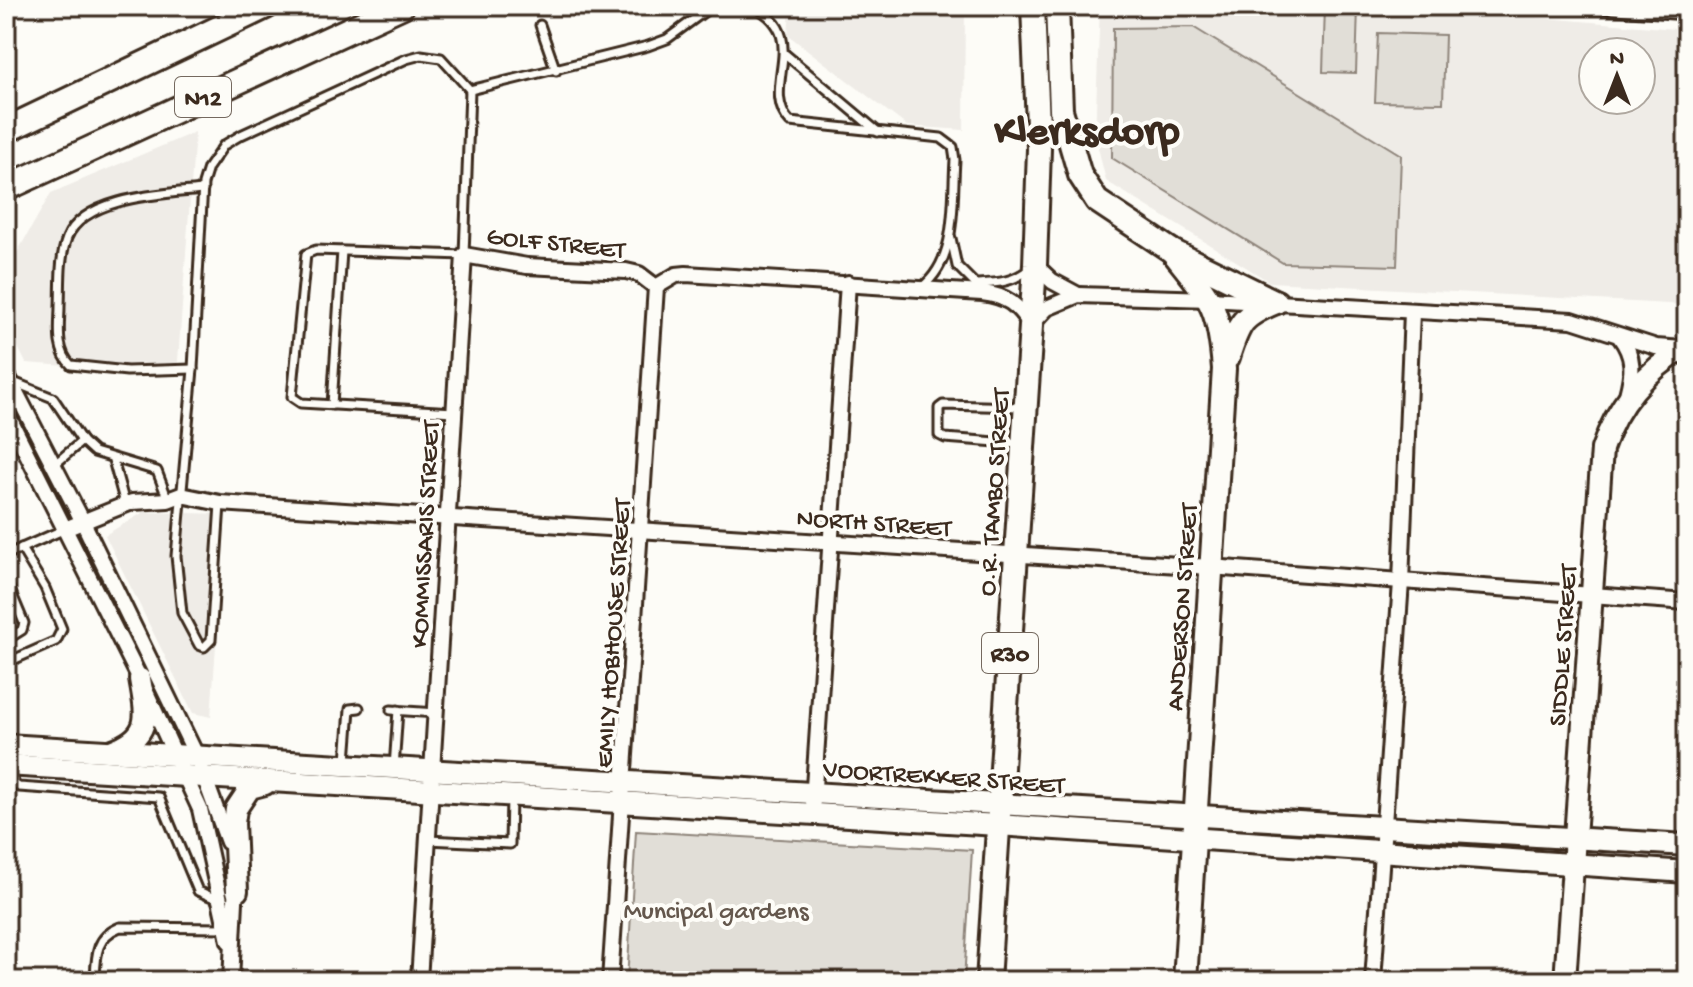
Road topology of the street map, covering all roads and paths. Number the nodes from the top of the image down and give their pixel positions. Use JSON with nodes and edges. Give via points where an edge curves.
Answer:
{"nodes":[{"id":1,"x":266,"y":6,"type":"edge"},
{"id":2,"x":401,"y":6,"type":"edge"},
{"id":3,"x":712,"y":6,"type":"edge"},
{"id":4,"x":753,"y":6,"type":"edge"},
{"id":5,"x":1033,"y":6,"type":"edge"},
{"id":6,"x":1057,"y":6,"type":"edge"},
{"id":7,"x":1557,"y":6,"type":"edge"},
{"id":8,"x":1687,"y":15,"type":"edge"},
{"id":9,"x":540,"y":25,"type":"dead end"},
{"id":10,"x":785,"y":54,"type":"junction"},
{"id":11,"x":556,"y":71,"type":"junction"},
{"id":12,"x":470,"y":90,"type":"junction"},
{"id":13,"x":6,"y":130,"type":"edge"},
{"id":14,"x":879,"y":133,"type":"junction"},
{"id":15,"x":6,"y":188,"type":"edge"},
{"id":16,"x":203,"y":190,"type":"junction"},
{"id":17,"x":950,"y":228,"type":"junction"},
{"id":18,"x":342,"y":251,"type":"junction"},
{"id":19,"x":1172,"y":251,"type":"junction"},
{"id":20,"x":464,"y":255,"type":"junction"},
{"id":21,"x":1035,"y":265,"type":"junction"},
{"id":22,"x":848,"y":283,"type":"junction"},
{"id":23,"x":656,"y":287,"type":"junction"},
{"id":24,"x":922,"y":287,"type":"junction"},
{"id":25,"x":1078,"y":295,"type":"junction"},
{"id":26,"x":1210,"y":299,"type":"junction"},
{"id":27,"x":1276,"y":302,"type":"junction"},
{"id":28,"x":1412,"y":312,"type":"junction"},
{"id":29,"x":1031,"y":325,"type":"junction"},
{"id":30,"x":1620,"y":336,"type":"junction"},
{"id":31,"x":1685,"y":348,"type":"edge"},
{"id":32,"x":193,"y":369,"type":"junction"},
{"id":33,"x":1224,"y":369,"type":"junction"},
{"id":34,"x":8,"y":377,"type":"edge"},
{"id":35,"x":1627,"y":397,"type":"junction"},
{"id":36,"x":332,"y":405,"type":"junction"},
{"id":37,"x":1026,"y":407,"type":"junction"},
{"id":38,"x":6,"y":412,"type":"edge"},
{"id":39,"x":454,"y":412,"type":"junction"},
{"id":40,"x":82,"y":441,"type":"junction"},
{"id":41,"x":1024,"y":444,"type":"junction"},
{"id":42,"x":113,"y":460,"type":"junction"},
{"id":43,"x":54,"y":465,"type":"junction"},
{"id":44,"x":174,"y":498,"type":"junction"},
{"id":45,"x":220,"y":503,"type":"junction"},
{"id":46,"x":125,"y":505,"type":"junction"},
{"id":47,"x":449,"y":517,"type":"junction"},
{"id":48,"x":82,"y":520,"type":"junction"},
{"id":49,"x":65,"y":529,"type":"junction"},
{"id":50,"x":641,"y":530,"type":"junction"},
{"id":51,"x":831,"y":542,"type":"junction"},
{"id":52,"x":21,"y":548,"type":"junction"},
{"id":53,"x":6,"y":555,"type":"edge"},
{"id":54,"x":1016,"y":555,"type":"junction"},
{"id":55,"x":1210,"y":567,"type":"junction"},
{"id":56,"x":6,"y":580,"type":"edge"},
{"id":57,"x":1401,"y":582,"type":"junction"},
{"id":58,"x":1590,"y":595,"type":"junction"},
{"id":59,"x":1687,"y":602,"type":"edge"},
{"id":60,"x":6,"y":640,"type":"edge"},
{"id":61,"x":6,"y":663,"type":"edge"},
{"id":62,"x":140,"y":679,"type":"junction"},
{"id":63,"x":359,"y":708,"type":"dead end"},
{"id":64,"x":437,"y":713,"type":"junction"},
{"id":65,"x":348,"y":719,"type":"junction"},
{"id":66,"x":358,"y":720,"type":"dead end"},
{"id":67,"x":347,"y":730,"type":"junction"},
{"id":68,"x":358,"y":730,"type":"dead end"},
{"id":69,"x":109,"y":752,"type":"junction"},
{"id":70,"x":174,"y":757,"type":"junction"},
{"id":71,"x":197,"y":757,"type":"junction"},
{"id":72,"x":8,"y":758,"type":"edge"},
{"id":73,"x":345,"y":765,"type":"junction"},
{"id":74,"x":394,"y":769,"type":"junction"},
{"id":75,"x":184,"y":778,"type":"junction"},
{"id":76,"x":207,"y":779,"type":"junction"},
{"id":77,"x":433,"y":781,"type":"junction"},
{"id":78,"x":269,"y":783,"type":"junction"},
{"id":79,"x":624,"y":792,"type":"junction"},
{"id":80,"x":814,"y":792,"type":"junction"},
{"id":81,"x":511,"y":795,"type":"junction"},
{"id":82,"x":811,"y":814,"type":"junction"},
{"id":83,"x":999,"y":814,"type":"junction"},
{"id":84,"x":1194,"y":828,"type":"junction"},
{"id":85,"x":1385,"y":829,"type":"junction"},
{"id":86,"x":1575,"y":839,"type":"junction"},
{"id":87,"x":428,"y":840,"type":"junction"},
{"id":88,"x":1687,"y":845,"type":"edge"},
{"id":89,"x":1381,"y":854,"type":"junction"},
{"id":90,"x":1573,"y":863,"type":"junction"},
{"id":91,"x":1687,"y":872,"type":"edge"},
{"id":92,"x":229,"y":896,"type":"junction"},
{"id":93,"x":226,"y":928,"type":"junction"},
{"id":94,"x":233,"y":961,"type":"junction"},
{"id":95,"x":95,"y":981,"type":"edge"},
{"id":96,"x":231,"y":981,"type":"edge"},
{"id":97,"x":419,"y":981,"type":"edge"},
{"id":98,"x":610,"y":981,"type":"edge"},
{"id":99,"x":988,"y":981,"type":"edge"},
{"id":100,"x":1185,"y":981,"type":"edge"},
{"id":101,"x":1373,"y":981,"type":"edge"},
{"id":102,"x":1565,"y":981,"type":"edge"}],
"edges":[{"from":1,"to":13,"type":"highway","number":"N12"},
{"from":2,"to":15,"type":"highway","number":"N12"},
{"from":3,"to":11,"type":"lane","via":[[667,39]]},
{"from":4,"to":10,"type":"lane","via":[[779,27]]},
{"from":5,"to":21,"type":"main road","name":"O.R. TAMBO STREET","number":"R30","via":[[1039,149]]},
{"from":6,"to":19,"type":"main road","via":[[1061,110],[1080,175],[1097,201]]},
{"from":7,"to":8,"type":"lane"},
{"from":9,"to":11,"type":"lane"},
{"from":10,"to":14,"type":"lane"},
{"from":10,"to":14,"type":"lane","via":[[781,104],[790,122]]},
{"from":11,"to":12,"type":"lane"},
{"from":12,"to":16,"type":"lane","via":[[441,58],[406,59],[224,145],[208,168]]},
{"from":12,"to":20,"type":"lane","name":"KOMMISSARIS STREET"},
{"from":14,"to":17,"type":"lane","via":[[941,138],[953,147]]},
{"from":16,"to":32,"type":"lane"},
{"from":16,"to":32,"type":"lane","via":[[134,198],[94,211],[74,227],[61,267],[60,342],[71,365],[127,371]]},
{"from":17,"to":21,"type":"lane","via":[[957,266],[975,284],[1002,284]]},
{"from":17,"to":24,"type":"lane","via":[[941,268]]},
{"from":18,"to":20,"type":"lane","name":"GOLF STREET"},
{"from":18,"to":36,"type":"lane"},
{"from":18,"to":36,"type":"lane","name":"GOLF STREET","via":[[316,250],[304,258],[292,397],[301,403]]},
{"from":19,"to":26,"type":"main road","name":"ANDERSON STREET"},
{"from":19,"to":27,"type":"main road"},
{"from":20,"to":23,"type":"street","name":"GOLF STREET","via":[[527,266],[626,271]]},
{"from":20,"to":39,"type":"street","name":"KOMMISSARIS STREET"},
{"from":21,"to":25,"type":"street"},
{"from":21,"to":29,"type":"main road","name":"O.R. TAMBO STREET","number":"R30"},
{"from":22,"to":23,"type":"street","via":[[686,274]]},
{"from":22,"to":24,"type":"street"},
{"from":22,"to":51,"type":"street"},
{"from":23,"to":50,"type":"street","name":"EMILY HOBHOUSE STREET"},
{"from":24,"to":29,"type":"street","via":[[1003,295]]},
{"from":25,"to":26,"type":"street"},
{"from":25,"to":29,"type":"street","via":[[1047,308]]},
{"from":26,"to":27,"type":"street"},
{"from":26,"to":33,"type":"main road","name":"ANDERSON STREET","via":[[1220,323]]},
{"from":27,"to":28,"type":"street"},
{"from":27,"to":33,"type":"main road","via":[[1247,314],[1237,327]]},
{"from":28,"to":30,"type":"street","via":[[1572,320]]},
{"from":28,"to":57,"type":"street"},
{"from":29,"to":37,"type":"main road","name":"O.R. TAMBO STREET","number":"R30"},
{"from":30,"to":31,"type":"street","via":[[1656,347]]},
{"from":30,"to":35,"type":"street","via":[[1631,352]]},
{"from":31,"to":35,"type":"street","name":"SIDDLE STREET","via":[[1655,368]]},
{"from":32,"to":44,"type":"lane"},
{"from":33,"to":55,"type":"main road","name":"ANDERSON STREET"},
{"from":34,"to":40,"type":"lane","via":[[53,398]]},
{"from":34,"to":43,"type":"street"},
{"from":35,"to":58,"type":"street","name":"SIDDLE STREET","via":[[1602,449]]},
{"from":36,"to":39,"type":"lane","name":"GOLF STREET"},
{"from":37,"to":41,"type":"main road","name":"O.R. TAMBO STREET","number":"R30"},
{"from":37,"to":41,"type":"lane","via":[[939,408],[941,437]]},
{"from":38,"to":49,"type":"street"},
{"from":39,"to":47,"type":"street","name":"KOMMISSARIS STREET"},
{"from":40,"to":42,"type":"lane"},
{"from":40,"to":43,"type":"lane"},
{"from":41,"to":54,"type":"main road","name":"O.R. TAMBO STREET","number":"R30"},
{"from":42,"to":44,"type":"lane","via":[[157,471]]},
{"from":42,"to":46,"type":"lane"},
{"from":43,"to":48,"type":"street"},
{"from":44,"to":45,"type":"street","name":"NORTH STREET"},
{"from":44,"to":45,"type":"lane","via":[[182,613],[204,647],[211,640]]},
{"from":44,"to":46,"type":"street","name":"NORTH STREET"},
{"from":45,"to":47,"type":"street","name":"NORTH STREET"},
{"from":46,"to":48,"type":"street","name":"NORTH STREET"},
{"from":47,"to":50,"type":"street","name":"NORTH STREET"},
{"from":47,"to":64,"type":"street","name":"KOMMISSARIS STREET"},
{"from":48,"to":49,"type":"street","name":"NORTH STREET"},
{"from":48,"to":71,"type":"street"},
{"from":49,"to":52,"type":"lane"},
{"from":49,"to":62,"type":"street"},
{"from":50,"to":51,"type":"street","name":"NORTH STREET"},
{"from":50,"to":79,"type":"street","name":"EMILY HOBHOUSE STREET"},
{"from":51,"to":54,"type":"street","name":"NORTH STREET"},
{"from":51,"to":80,"type":"street"},
{"from":52,"to":53,"type":"lane"},
{"from":52,"to":61,"type":"lane","via":[[62,629],[56,641]]},
{"from":54,"to":55,"type":"street","name":"NORTH STREET"},
{"from":54,"to":83,"type":"main road","name":"O.R. TAMBO STREET","number":"R30"},
{"from":55,"to":57,"type":"street","name":"NORTH STREET"},
{"from":55,"to":84,"type":"main road","name":"ANDERSON STREET"},
{"from":56,"to":60,"type":"lane","via":[[24,623]]},
{"from":57,"to":58,"type":"street","name":"NORTH STREET"},
{"from":57,"to":85,"type":"street"},
{"from":58,"to":59,"type":"street","name":"NORTH STREET"},
{"from":58,"to":86,"type":"street","name":"SIDDLE STREET"},
{"from":62,"to":69,"type":"street","via":[[143,727],[128,745]]},
{"from":62,"to":70,"type":"street"},
{"from":63,"to":65,"type":"lane","via":[[350,709]]},
{"from":64,"to":74,"type":"lane","via":[[394,710]]},
{"from":64,"to":77,"type":"street","name":"KOMMISSARIS STREET"},
{"from":65,"to":66,"type":"lane"},
{"from":65,"to":67,"type":"lane"},
{"from":67,"to":68,"type":"lane"},
{"from":67,"to":73,"type":"lane"},
{"from":69,"to":70,"type":"street","name":"VOORTREKKER STREET"},
{"from":69,"to":72,"type":"street","name":"VOORTREKKER STREET"},
{"from":70,"to":71,"type":"street","name":"VOORTREKKER STREET"},
{"from":70,"to":75,"type":"street"},
{"from":71,"to":73,"type":"street","name":"VOORTREKKER STREET"},
{"from":71,"to":76,"type":"street"},
{"from":72,"to":75,"type":"street","name":"VOORTREKKER STREET"},
{"from":72,"to":92,"type":"lane","via":[[19,787],[159,797],[198,891]]},
{"from":73,"to":74,"type":"street","name":"VOORTREKKER STREET"},
{"from":74,"to":77,"type":"street","name":"VOORTREKKER STREET"},
{"from":75,"to":76,"type":"street","name":"VOORTREKKER STREET"},
{"from":75,"to":92,"type":"street"},
{"from":76,"to":78,"type":"street","name":"VOORTREKKER STREET"},
{"from":76,"to":92,"type":"street","via":[[225,827]]},
{"from":77,"to":78,"type":"street","name":"VOORTREKKER STREET"},
{"from":77,"to":79,"type":"street","name":"VOORTREKKER STREET"},
{"from":77,"to":81,"type":"street","name":"VOORTREKKER STREET"},
{"from":77,"to":87,"type":"street","name":"KOMMISSARIS STREET"},
{"from":78,"to":92,"type":"street","via":[[250,788],[236,809]]},
{"from":79,"to":80,"type":"street","name":"VOORTREKKER STREET"},
{"from":79,"to":81,"type":"street","name":"VOORTREKKER STREET"},
{"from":79,"to":82,"type":"street","name":"VOORTREKKER STREET"},
{"from":79,"to":98,"type":"street","name":"EMILY HOBHOUSE STREET"},
{"from":80,"to":82,"type":"street"},
{"from":80,"to":83,"type":"street","name":"VOORTREKKER STREET"},
{"from":81,"to":87,"type":"lane","via":[[510,844]]},
{"from":82,"to":83,"type":"street","name":"VOORTREKKER STREET"},
{"from":83,"to":84,"type":"street","name":"VOORTREKKER STREET"},
{"from":83,"to":99,"type":"main road","name":"O.R. TAMBO STREET","number":"R30"},
{"from":84,"to":85,"type":"street","name":"VOORTREKKER STREET"},
{"from":84,"to":89,"type":"street","name":"VOORTREKKER STREET"},
{"from":84,"to":100,"type":"main road","name":"ANDERSON STREET"},
{"from":85,"to":86,"type":"street","name":"VOORTREKKER STREET"},
{"from":85,"to":89,"type":"street"},
{"from":86,"to":88,"type":"street","name":"VOORTREKKER STREET"},
{"from":86,"to":90,"type":"street","name":"SIDDLE STREET"},
{"from":87,"to":97,"type":"street","name":"KOMMISSARIS STREET"},
{"from":89,"to":90,"type":"street","name":"VOORTREKKER STREET"},
{"from":89,"to":101,"type":"street"},
{"from":90,"to":91,"type":"street","name":"VOORTREKKER STREET"},
{"from":90,"to":102,"type":"street","name":"SIDDLE STREET"},
{"from":92,"to":93,"type":"street"},
{"from":92,"to":94,"type":"street"},
{"from":93,"to":94,"type":"street"},
{"from":93,"to":95,"type":"lane","via":[[120,927],[98,943]]},
{"from":94,"to":96,"type":"street"}]}
